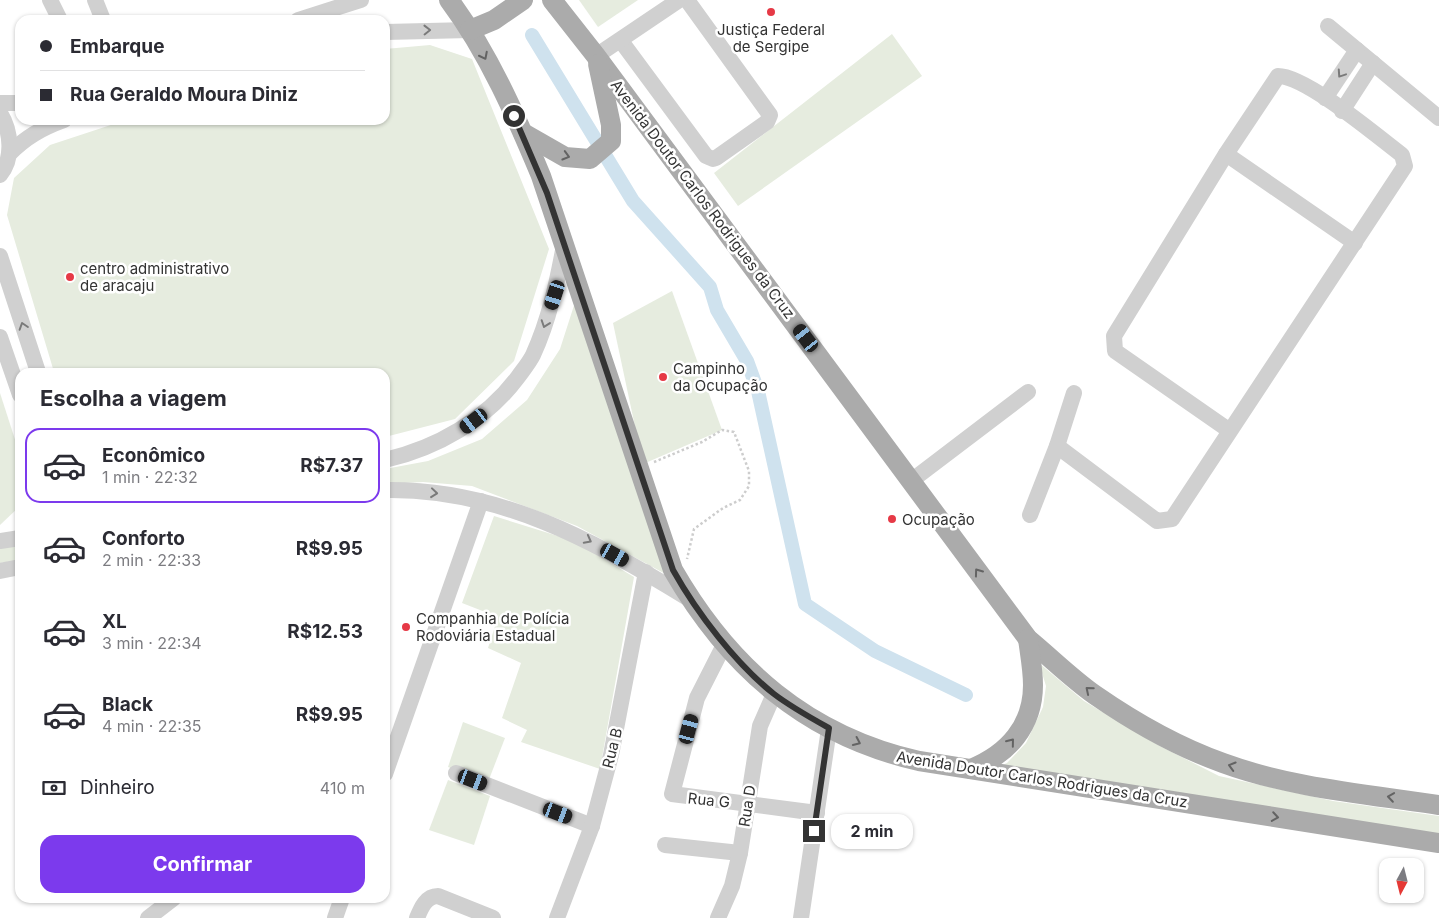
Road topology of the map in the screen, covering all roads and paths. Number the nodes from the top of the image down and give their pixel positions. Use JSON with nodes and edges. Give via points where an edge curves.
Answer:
{"nodes":[{"id":1,"x":50,"y":0,"type":"edge"},
{"id":2,"x":95,"y":0,"type":"edge"},
{"id":3,"x":361,"y":0,"type":"edge"},
{"id":4,"x":449,"y":0,"type":"edge"},
{"id":5,"x":524,"y":0,"type":"edge"},
{"id":6,"x":679,"y":0,"type":"edge"},
{"id":7,"x":687,"y":0,"type":"edge"},
{"id":8,"x":558,"y":2,"type":"edge"},
{"id":9,"x":58,"y":15,"type":"edge"},
{"id":10,"x":101,"y":15,"type":"edge"},
{"id":11,"x":314,"y":15,"type":"edge"},
{"id":12,"x":1328,"y":26,"type":"dead end"},
{"id":13,"x":470,"y":30,"type":"junction"},
{"id":14,"x":390,"y":32,"type":"edge"},
{"id":15,"x":621,"y":41,"type":"junction"},
{"id":16,"x":1357,"y":50,"type":"junction"},
{"id":17,"x":596,"y":56,"type":"junction"},
{"id":18,"x":1373,"y":63,"type":"junction"},
{"id":19,"x":1325,"y":98,"type":"junction"},
{"id":20,"x":0,"y":103,"type":"edge"},
{"id":21,"x":15,"y":103,"type":"edge"},
{"id":22,"x":1342,"y":111,"type":"junction"},
{"id":23,"x":0,"y":113,"type":"edge"},
{"id":24,"x":1439,"y":118,"type":"edge"},
{"id":25,"x":51,"y":125,"type":"edge"},
{"id":26,"x":523,"y":133,"type":"junction"},
{"id":27,"x":9,"y":154,"type":"junction"},
{"id":28,"x":1226,"y":154,"type":"junction"},
{"id":29,"x":0,"y":175,"type":"edge"},
{"id":30,"x":565,"y":243,"type":"junction"},
{"id":31,"x":1355,"y":243,"type":"junction"},
{"id":32,"x":0,"y":256,"type":"edge"},
{"id":33,"x":0,"y":337,"type":"edge"},
{"id":34,"x":37,"y":368,"type":"edge"},
{"id":35,"x":15,"y":380,"type":"edge"},
{"id":36,"x":1028,"y":392,"type":"dead end"},
{"id":37,"x":1074,"y":393,"type":"dead end"},
{"id":38,"x":1230,"y":431,"type":"junction"},
{"id":39,"x":1057,"y":446,"type":"junction"},
{"id":40,"x":390,"y":458,"type":"edge"},
{"id":41,"x":648,"y":465,"type":"dead end"},
{"id":42,"x":912,"y":481,"type":"junction"},
{"id":43,"x":390,"y":490,"type":"edge"},
{"id":44,"x":480,"y":500,"type":"junction"},
{"id":45,"x":1030,"y":515,"type":"dead end"},
{"id":46,"x":15,"y":539,"type":"edge"},
{"id":47,"x":0,"y":541,"type":"edge"},
{"id":48,"x":686,"y":561,"type":"dead end"},
{"id":49,"x":15,"y":568,"type":"edge"},
{"id":50,"x":0,"y":571,"type":"edge"},
{"id":51,"x":646,"y":572,"type":"junction"},
{"id":52,"x":689,"y":599,"type":"junction"},
{"id":53,"x":1028,"y":639,"type":"junction"},
{"id":54,"x":726,"y":643,"type":"junction"},
{"id":55,"x":774,"y":694,"type":"junction"},
{"id":56,"x":829,"y":728,"type":"junction"},
{"id":57,"x":390,"y":760,"type":"edge"},
{"id":58,"x":971,"y":769,"type":"junction"},
{"id":59,"x":456,"y":774,"type":"dead end"},
{"id":60,"x":748,"y":804,"type":"junction"},
{"id":61,"x":1439,"y":805,"type":"edge"},
{"id":62,"x":817,"y":813,"type":"junction"},
{"id":63,"x":592,"y":826,"type":"junction"},
{"id":64,"x":1439,"y":842,"type":"edge"},
{"id":65,"x":665,"y":845,"type":"dead end"},
{"id":66,"x":740,"y":854,"type":"junction"},
{"id":67,"x":168,"y":903,"type":"edge"},
{"id":68,"x":340,"y":903,"type":"edge"},
{"id":69,"x":148,"y":918,"type":"edge"},
{"id":70,"x":335,"y":918,"type":"edge"},
{"id":71,"x":417,"y":918,"type":"edge"},
{"id":72,"x":493,"y":918,"type":"edge"},
{"id":73,"x":557,"y":918,"type":"edge"},
{"id":74,"x":718,"y":918,"type":"edge"},
{"id":75,"x":801,"y":918,"type":"edge"}],
"edges":[{"from":1,"to":9,"type":"street"},
{"from":2,"to":10,"type":"street"},
{"from":3,"to":11,"type":"street"},
{"from":4,"to":13,"type":"main road","name":"Avenida Doutor Carlos Rodrigues da Cruz"},
{"from":5,"to":13,"type":"main road","via":[[494,20]]},
{"from":6,"to":15,"type":"street"},
{"from":7,"to":15,"type":"street","via":[[770,115],[767,122],[716,158],[706,156]]},
{"from":8,"to":17,"type":"main road","name":"Avenida Doutor Carlos Rodrigues da Cruz"},
{"from":12,"to":16,"type":"street"},
{"from":14,"to":13,"type":"street","one_way":true},
{"from":13,"to":26,"type":"main road","name":"Avenida Doutor Carlos Rodrigues da Cruz","one_way":true},
{"from":15,"to":17,"type":"street"},
{"from":16,"to":18,"type":"street"},
{"from":16,"to":19,"type":"street","one_way":true},
{"from":26,"to":17,"type":"main road","one_way":true,"via":[[565,158],[590,159],[612,141]]},
{"from":17,"to":42,"type":"main road","name":"Avenida Doutor Carlos Rodrigues da Cruz"},
{"from":18,"to":22,"type":"street"},
{"from":18,"to":24,"type":"street"},
{"from":19,"to":22,"type":"street"},
{"from":19,"to":28,"type":"street","via":[[1288,76],[1278,76]]},
{"from":20,"to":21,"type":"street"},
{"from":22,"to":31,"type":"street","via":[[1402,155],[1406,166]]},
{"from":23,"to":27,"type":"street","via":[[9,134]]},
{"from":25,"to":27,"type":"street","via":[[26,138]]},
{"from":26,"to":30,"type":"main road","name":"Avenida Doutor Carlos Rodrigues da Cruz"},
{"from":27,"to":29,"type":"street"},
{"from":28,"to":31,"type":"street"},
{"from":28,"to":38,"type":"street","via":[[1114,336],[1115,351]]},
{"from":30,"to":40,"type":"street","one_way":true,"via":[[555,295],[544,328],[532,357],[507,391],[462,430]]},
{"from":30,"to":52,"type":"main road","name":"Avenida Doutor Carlos Rodrigues da Cruz","via":[[673,570]]},
{"from":31,"to":38,"type":"street"},
{"from":34,"to":32,"type":"street","one_way":true},
{"from":33,"to":35,"type":"street"},
{"from":36,"to":42,"type":"street"},
{"from":37,"to":39,"type":"street"},
{"from":38,"to":39,"type":"street","via":[[1172,519],[1157,521]]},
{"from":39,"to":45,"type":"street"},
{"from":41,"to":48,"type":"path","via":[[722,430],[734,432],[749,471],[749,486],[740,500],[694,529]]},
{"from":53,"to":42,"type":"main road","name":"Avenida Doutor Carlos Rodrigues da Cruz","one_way":true},
{"from":43,"to":44,"type":"street","one_way":true},
{"from":44,"to":51,"type":"street","one_way":true,"via":[[529,515],[584,538]]},
{"from":44,"to":57,"type":"street"},
{"from":46,"to":47,"type":"street"},
{"from":49,"to":50,"type":"street"},
{"from":51,"to":52,"type":"street"},
{"from":51,"to":63,"type":"street","name":"Rua B","via":[[615,737]]},
{"from":52,"to":54,"type":"main road","name":"Avenida Doutor Carlos Rodrigues da Cruz"},
{"from":58,"to":53,"type":"main road","one_way":true,"via":[[1003,752],[1022,728],[1030,710],[1033,685]]},
{"from":61,"to":53,"type":"main road","name":"Avenida Doutor Carlos Rodrigues da Cruz","one_way":true,"via":[[1282,779],[1224,764],[1165,738],[1095,695]]},
{"from":54,"to":55,"type":"main road","name":"Avenida Doutor Carlos Rodrigues da Cruz","via":[[746,668]]},
{"from":54,"to":60,"type":"street","name":"Rua G","via":[[697,698],[672,794]]},
{"from":55,"to":56,"type":"main road","name":"Avenida Doutor Carlos Rodrigues da Cruz"},
{"from":55,"to":60,"type":"street","name":"Rua D","via":[[760,726]]},
{"from":56,"to":58,"type":"main road","name":"Avenida Doutor Carlos Rodrigues da Cruz","one_way":true,"via":[[887,754]]},
{"from":56,"to":62,"type":"street"},
{"from":58,"to":64,"type":"main road","name":"Avenida Doutor Carlos Rodrigues da Cruz","one_way":true},
{"from":59,"to":63,"type":"street"},
{"from":60,"to":62,"type":"street","name":"Rua G"},
{"from":60,"to":66,"type":"street","name":"Rua D"},
{"from":62,"to":75,"type":"street"},
{"from":63,"to":73,"type":"street","name":"Rua B"},
{"from":65,"to":66,"type":"street"},
{"from":66,"to":74,"type":"street","name":"Rua D","via":[[732,886]]},
{"from":67,"to":69,"type":"street"},
{"from":68,"to":70,"type":"street"},
{"from":71,"to":72,"type":"street","via":[[423,904],[434,896],[444,897]]}]}
